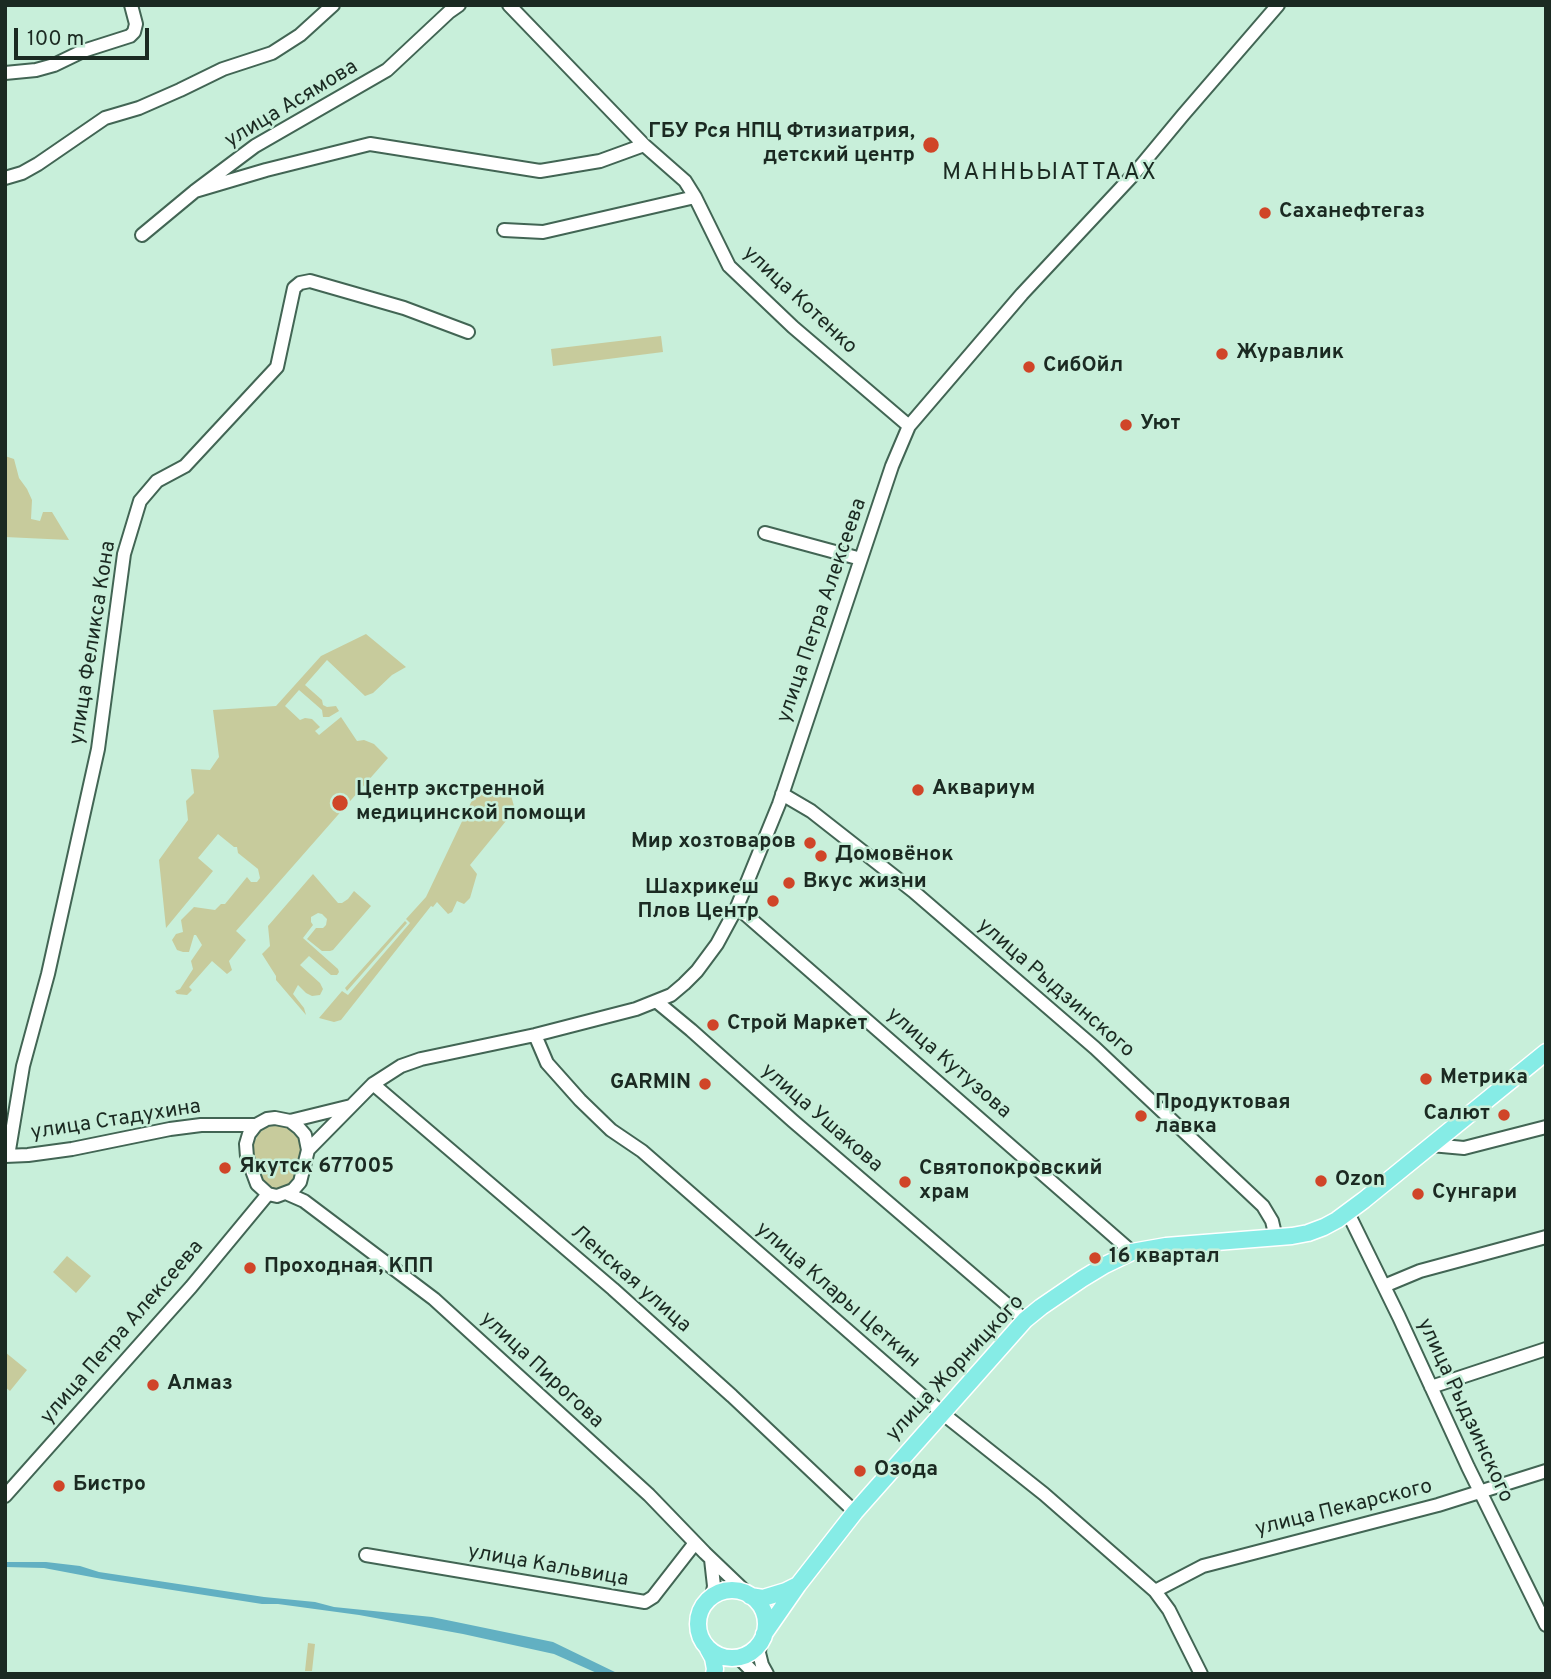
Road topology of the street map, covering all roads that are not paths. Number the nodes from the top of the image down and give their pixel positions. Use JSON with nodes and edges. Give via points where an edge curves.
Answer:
{"nodes":[{"id":1,"x":131,"y":5,"type":"edge"},
{"id":2,"x":333,"y":5,"type":"edge"},
{"id":3,"x":459,"y":5,"type":"edge"},
{"id":4,"x":509,"y":5,"type":"edge"},
{"id":5,"x":1278,"y":5,"type":"edge"},
{"id":6,"x":5,"y":73,"type":"edge"},
{"id":7,"x":644,"y":145,"type":"junction"},
{"id":8,"x":5,"y":178,"type":"edge"},
{"id":9,"x":195,"y":191,"type":"junction"},
{"id":10,"x":695,"y":197,"type":"junction"},
{"id":11,"x":504,"y":230,"type":"dead end"},
{"id":12,"x":142,"y":235,"type":"dead end"},
{"id":13,"x":468,"y":332,"type":"dead end"},
{"id":14,"x":909,"y":426,"type":"junction"},
{"id":15,"x":765,"y":533,"type":"dead end"},
{"id":16,"x":861,"y":559,"type":"junction"},
{"id":17,"x":782,"y":794,"type":"junction"},
{"id":18,"x":737,"y":907,"type":"junction"},
{"id":19,"x":656,"y":1002,"type":"junction"},
{"id":20,"x":535,"y":1035,"type":"junction"},
{"id":21,"x":1546,"y":1052,"type":"edge"},
{"id":22,"x":373,"y":1084,"type":"junction"},
{"id":23,"x":351,"y":1106,"type":"junction"},
{"id":24,"x":290,"y":1121,"type":"junction"},
{"id":25,"x":232,"y":1125,"type":"junction"},
{"id":26,"x":256,"y":1125,"type":"junction"},
{"id":27,"x":1546,"y":1127,"type":"edge"},
{"id":28,"x":246,"y":1144,"type":"junction"},
{"id":29,"x":1431,"y":1145,"type":"junction"},
{"id":30,"x":308,"y":1150,"type":"junction"},
{"id":31,"x":6,"y":1156,"type":"edge"},
{"id":32,"x":300,"y":1182,"type":"junction"},
{"id":33,"x":268,"y":1194,"type":"junction"},
{"id":34,"x":288,"y":1194,"type":"junction"},
{"id":35,"x":304,"y":1201,"type":"junction"},
{"id":36,"x":1348,"y":1213,"type":"junction"},
{"id":37,"x":1546,"y":1237,"type":"edge"},
{"id":38,"x":1276,"y":1238,"type":"junction"},
{"id":39,"x":1132,"y":1252,"type":"junction"},
{"id":40,"x":1384,"y":1286,"type":"junction"},
{"id":41,"x":1025,"y":1320,"type":"junction"},
{"id":42,"x":1546,"y":1349,"type":"edge"},
{"id":43,"x":1431,"y":1387,"type":"junction"},
{"id":44,"x":942,"y":1413,"type":"junction"},
{"id":45,"x":1546,"y":1471,"type":"edge"},
{"id":46,"x":1481,"y":1491,"type":"junction"},
{"id":47,"x":5,"y":1496,"type":"edge"},
{"id":48,"x":855,"y":1512,"type":"junction"},
{"id":49,"x":695,"y":1543,"type":"junction"},
{"id":50,"x":366,"y":1555,"type":"dead end"},
{"id":51,"x":711,"y":1559,"type":"junction"},
{"id":52,"x":798,"y":1585,"type":"junction"},
{"id":53,"x":1154,"y":1591,"type":"junction"},
{"id":54,"x":750,"y":1596,"type":"junction"},
{"id":55,"x":712,"y":1597,"type":"junction"},
{"id":56,"x":1545,"y":1621,"type":"edge"},
{"id":57,"x":762,"y":1638,"type":"junction"},
{"id":58,"x":708,"y":1648,"type":"junction"},
{"id":59,"x":738,"y":1657,"type":"junction"},
{"id":60,"x":714,"y":1674,"type":"edge"},
{"id":61,"x":725,"y":1674,"type":"edge"},
{"id":62,"x":755,"y":1674,"type":"edge"},
{"id":63,"x":767,"y":1674,"type":"edge"},
{"id":64,"x":1201,"y":1674,"type":"edge"}],
"edges":[{"from":1,"to":6,"type":"street","via":[[136,24],[130,36],[54,65]]},
{"from":2,"to":8,"type":"street","via":[[272,53],[105,118],[38,164]]},
{"from":3,"to":9,"type":"street","name":"улица Асямова","via":[[387,70],[256,146]]},
{"from":4,"to":7,"type":"street","name":"улица Котенко"},
{"from":5,"to":14,"type":"street","name":"улица Петра Алексеева","via":[[1135,174],[1022,294]]},
{"from":7,"to":9,"type":"street","via":[[600,161],[540,171],[370,144]]},
{"from":7,"to":10,"type":"street","name":"улица Котенко","via":[[685,181]]},
{"from":9,"to":12,"type":"street","name":"улица Асямова"},
{"from":10,"to":11,"type":"street","via":[[543,232]]},
{"from":10,"to":14,"type":"street","name":"улица Котенко","via":[[729,266]]},
{"from":13,"to":31,"type":"street","name":"улица Феликса Кона","via":[[334,287],[300,283],[294,288],[277,367],[185,466],[157,481],[140,501],[124,554],[98,749]]},
{"from":14,"to":16,"type":"street","name":"улица Петра Алексеева"},
{"from":15,"to":16,"type":"street"},
{"from":16,"to":17,"type":"street","name":"улица Петра Алексеева"},
{"from":17,"to":18,"type":"street","name":"улица Петра Алексеева"},
{"from":17,"to":38,"type":"street","name":"улица Рыдзинского","via":[[811,811],[913,891],[1094,1048],[1263,1206]]},
{"from":18,"to":19,"type":"street","name":"улица Петра Алексеева","via":[[697,971]]},
{"from":18,"to":39,"type":"street","name":"улица Кутузова"},
{"from":19,"to":20,"type":"street","name":"улица Петра Алексеева"},
{"from":19,"to":41,"type":"street","name":"улица Ушакова"},
{"from":20,"to":22,"type":"street","name":"улица Петра Алексеева","via":[[421,1059]]},
{"from":20,"to":44,"type":"street","name":"улица Клары Цеткин","via":[[547,1063],[611,1130]]},
{"from":21,"to":29,"type":"main road","name":"улица Жорницкого"},
{"from":22,"to":23,"type":"street","name":"улица Петра Алексеева"},
{"from":22,"to":48,"type":"street","name":"Ленская улица","via":[[612,1289]]},
{"from":23,"to":24,"type":"street"},
{"from":23,"to":30,"type":"street","name":"улица Петра Алексеева"},
{"from":24,"to":26,"type":"street","via":[[267,1119]]},
{"from":24,"to":30,"type":"street","via":[[305,1135]]},
{"from":25,"to":26,"type":"street","name":"улица Стадухина"},
{"from":25,"to":28,"type":"street","name":"улица Стадухина","via":[[241,1131]]},
{"from":25,"to":31,"type":"street","name":"улица Стадухина","via":[[170,1129],[72,1149]]},
{"from":26,"to":28,"type":"street"},
{"from":27,"to":29,"type":"street","via":[[1464,1149]]},
{"from":28,"to":33,"type":"street","via":[[257,1184]]},
{"from":29,"to":36,"type":"main road","name":"улица Жорницкого"},
{"from":30,"to":32,"type":"street"},
{"from":32,"to":34,"type":"street"},
{"from":32,"to":35,"type":"street"},
{"from":33,"to":34,"type":"street"},
{"from":33,"to":47,"type":"street","name":"улица Петра Алексеева"},
{"from":34,"to":35,"type":"street","name":"улица Пирогова"},
{"from":35,"to":49,"type":"street","name":"улица Пирогова","via":[[434,1299],[649,1495]]},
{"from":36,"to":38,"type":"main road","name":"улица Жорницкого","via":[[1308,1233]]},
{"from":36,"to":40,"type":"street","name":"улица Рыдзинского"},
{"from":37,"to":40,"type":"street","via":[[1420,1271]]},
{"from":38,"to":39,"type":"main road","name":"улица Жорницкого"},
{"from":39,"to":41,"type":"main road","name":"улица Жорницкого","via":[[1082,1279]]},
{"from":40,"to":43,"type":"street","name":"улица Рыдзинского"},
{"from":41,"to":44,"type":"main road","name":"улица Жорницкого"},
{"from":42,"to":43,"type":"street"},
{"from":43,"to":46,"type":"street","name":"улица Рыдзинского"},
{"from":44,"to":48,"type":"main road","name":"улица Жорницкого"},
{"from":44,"to":53,"type":"street","name":"улица Клары Цеткин","via":[[1044,1493]]},
{"from":45,"to":46,"type":"street","name":"улица Пекарского"},
{"from":46,"to":53,"type":"street","name":"улица Пекарского","via":[[1203,1566]]},
{"from":46,"to":56,"type":"street","name":"улица Рыдзинского"},
{"from":48,"to":52,"type":"main road","name":"улица Жорницкого"},
{"from":49,"to":50,"type":"street","name":"улица Кальвица","via":[[645,1602]]},
{"from":49,"to":51,"type":"street","name":"улица Пирогова"},
{"from":51,"to":54,"type":"street","name":"улица Пирогова"},
{"from":51,"to":55,"type":"street"},
{"from":52,"to":54,"type":"main road","via":[[764,1598]]},
{"from":52,"to":57,"type":"main road","name":"улица Жорницкого"},
{"from":53,"to":64,"type":"street","name":"улица Клары Цеткин","via":[[1169,1610]]},
{"from":54,"to":55,"type":"main road","via":[[734,1590]]},
{"from":54,"to":57,"type":"main road","via":[[762,1610]]},
{"from":55,"to":58,"type":"main road","via":[[702,1609],[698,1625]]},
{"from":57,"to":59,"type":"main road","via":[[754,1649]]},
{"from":57,"to":63,"type":"street","via":[[759,1653]]},
{"from":58,"to":59,"type":"main road","via":[[721,1656]]},
{"from":58,"to":60,"type":"main road"},
{"from":59,"to":61,"type":"main road"},
{"from":59,"to":62,"type":"street"}]}
